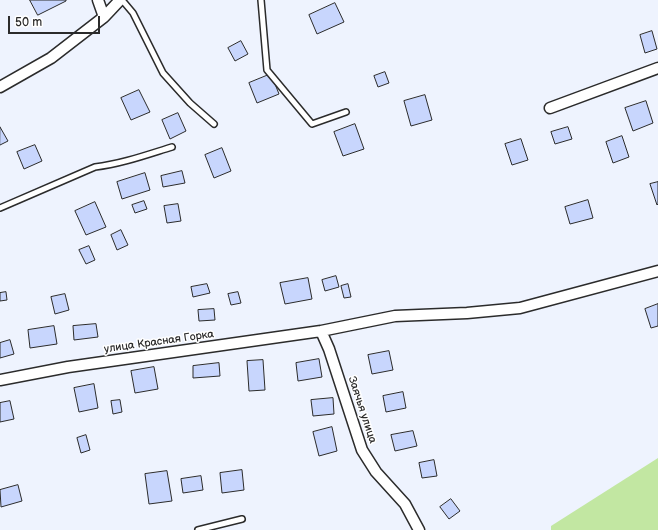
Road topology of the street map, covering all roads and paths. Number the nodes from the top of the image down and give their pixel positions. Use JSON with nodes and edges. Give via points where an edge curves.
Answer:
{"nodes":[{"id":1,"x":98,"y":0,"type":"edge"},
{"id":2,"x":121,"y":0,"type":"edge"},
{"id":3,"x":261,"y":0,"type":"edge"},
{"id":4,"x":104,"y":17,"type":"junction"},
{"id":5,"x":658,"y":68,"type":"edge"},
{"id":6,"x":0,"y":87,"type":"edge"},
{"id":7,"x":550,"y":108,"type":"dead end"},
{"id":8,"x":346,"y":112,"type":"dead end"},
{"id":9,"x":214,"y":124,"type":"dead end"},
{"id":10,"x":172,"y":147,"type":"dead end"},
{"id":11,"x":0,"y":208,"type":"edge"},
{"id":12,"x":658,"y":271,"type":"edge"},
{"id":13,"x":321,"y":331,"type":"junction"},
{"id":14,"x":0,"y":380,"type":"edge"},
{"id":15,"x":242,"y":519,"type":"dead end"},
{"id":16,"x":198,"y":530,"type":"edge"},
{"id":17,"x":419,"y":530,"type":"edge"}],
"edges":[{"from":1,"to":4,"type":"street"},
{"from":2,"to":4,"type":"street"},
{"from":2,"to":9,"type":"lane","via":[[133,13],[164,73],[190,103]]},
{"from":3,"to":8,"type":"lane","via":[[267,70],[312,124]]},
{"from":4,"to":6,"type":"street","via":[[52,58]]},
{"from":5,"to":7,"type":"street"},
{"from":10,"to":11,"type":"lane","via":[[95,167]]},
{"from":12,"to":13,"type":"street","name":"улица Красная Горка","via":[[520,308],[395,316]]},
{"from":13,"to":14,"type":"street","name":"улица Красная Горка","via":[[68,367]]},
{"from":13,"to":17,"type":"street","name":"Заячья улица","via":[[362,450],[376,472],[405,504]]},
{"from":15,"to":16,"type":"lane"}]}
